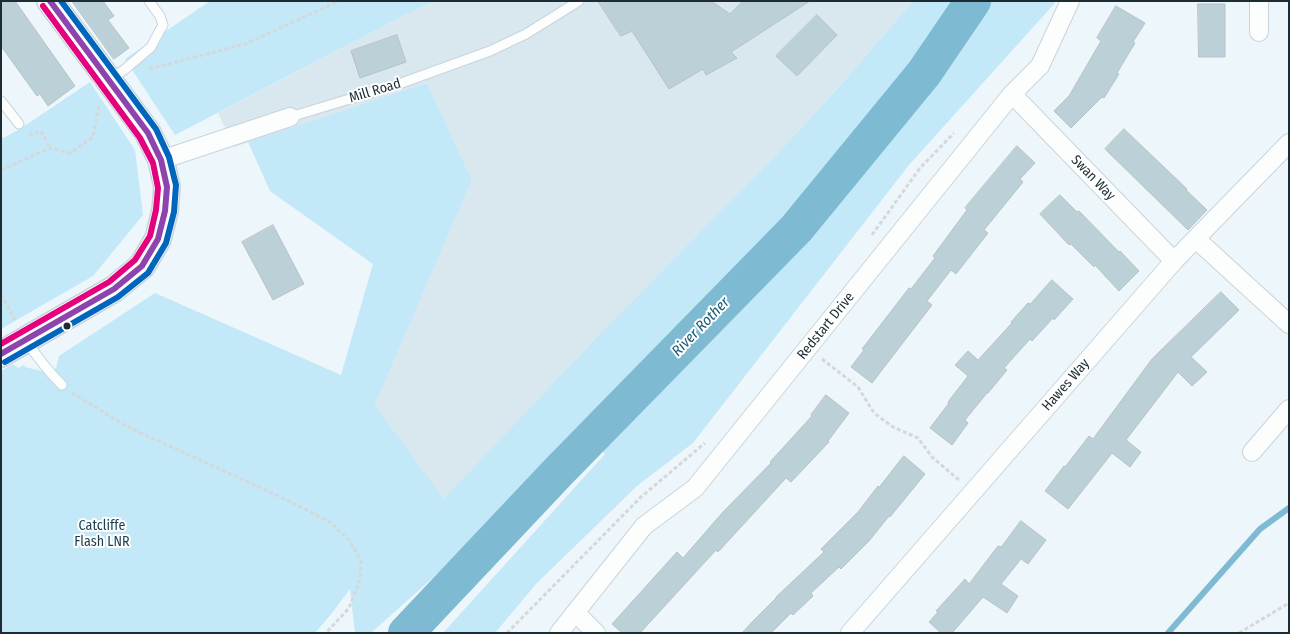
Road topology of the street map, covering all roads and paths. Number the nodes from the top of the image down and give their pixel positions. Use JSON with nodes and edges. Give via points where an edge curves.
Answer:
{"nodes":[{"id":1,"x":50,"y":1,"type":"edge"},
{"id":2,"x":149,"y":1,"type":"edge"},
{"id":3,"x":339,"y":1,"type":"edge"},
{"id":4,"x":579,"y":1,"type":"edge"},
{"id":5,"x":1070,"y":1,"type":"edge"},
{"id":6,"x":1259,"y":1,"type":"edge"},
{"id":7,"x":1259,"y":32,"type":"dead end"},
{"id":8,"x":144,"y":70,"type":"dead end"},
{"id":9,"x":109,"y":80,"type":"junction"},
{"id":10,"x":1012,"y":94,"type":"junction"},
{"id":11,"x":1,"y":100,"type":"edge"},
{"id":12,"x":290,"y":117,"type":"joint"},
{"id":13,"x":19,"y":124,"type":"joint"},
{"id":14,"x":954,"y":133,"type":"dead end"},
{"id":15,"x":1289,"y":143,"type":"edge"},
{"id":16,"x":50,"y":148,"type":"junction"},
{"id":17,"x":162,"y":160,"type":"junction"},
{"id":18,"x":1,"y":170,"type":"edge"},
{"id":19,"x":871,"y":236,"type":"dead end"},
{"id":20,"x":1196,"y":239,"type":"junction"},
{"id":21,"x":1174,"y":261,"type":"junction"},
{"id":22,"x":1,"y":294,"type":"edge"},
{"id":23,"x":1289,"y":324,"type":"edge"},
{"id":24,"x":26,"y":340,"type":"junction"},
{"id":25,"x":808,"y":348,"type":"junction"},
{"id":26,"x":1,"y":354,"type":"edge"},
{"id":27,"x":62,"y":385,"type":"joint"},
{"id":28,"x":1289,"y":409,"type":"edge"},
{"id":29,"x":708,"y":439,"type":"dead end"},
{"id":30,"x":1252,"y":452,"type":"dead end"},
{"id":31,"x":973,"y":492,"type":"junction"},
{"id":32,"x":1289,"y":602,"type":"edge"},
{"id":33,"x":576,"y":613,"type":"junction"},
{"id":34,"x":326,"y":633,"type":"edge"},
{"id":35,"x":507,"y":633,"type":"edge"},
{"id":36,"x":559,"y":633,"type":"edge"},
{"id":37,"x":596,"y":633,"type":"edge"},
{"id":38,"x":850,"y":633,"type":"edge"},
{"id":39,"x":1239,"y":633,"type":"edge"}],
"edges":[{"from":1,"to":9,"type":"main road"},
{"from":2,"to":9,"type":"lane","via":[[163,25],[151,47]]},
{"from":3,"to":8,"type":"path","via":[[245,44]]},
{"from":4,"to":12,"type":"lane","name":"Mill Road","via":[[526,34],[490,50],[396,86]]},
{"from":5,"to":10,"type":"street","name":"Redstart Drive","via":[[1040,66]]},
{"from":6,"to":7,"type":"street"},
{"from":9,"to":16,"type":"path","via":[[93,137],[70,153]]},
{"from":9,"to":17,"type":"main road","via":[[148,133]]},
{"from":10,"to":21,"type":"street","name":"Swan Way"},
{"from":10,"to":25,"type":"street","name":"Redstart Drive"},
{"from":11,"to":13,"type":"lane"},
{"from":12,"to":17,"type":"street","name":"Mill Road"},
{"from":13,"to":16,"type":"path","via":[[29,135],[41,131]]},
{"from":14,"to":19,"type":"path","via":[[920,168]]},
{"from":15,"to":20,"type":"street","name":"Hawes Way"},
{"from":16,"to":18,"type":"path"},
{"from":17,"to":24,"type":"main road","via":[[167,187],[165,211],[158,239],[142,266],[114,289]]},
{"from":20,"to":21,"type":"street","name":"Hawes Way"},
{"from":20,"to":23,"type":"street"},
{"from":21,"to":31,"type":"street","name":"Hawes Way"},
{"from":22,"to":24,"type":"path"},
{"from":24,"to":26,"type":"main road"},
{"from":24,"to":27,"type":"lane"},
{"from":25,"to":31,"type":"path","via":[[858,387],[874,412],[893,427],[918,438],[932,457]]},
{"from":25,"to":33,"type":"street","name":"Redstart Drive","via":[[696,488],[644,526]]},
{"from":27,"to":34,"type":"path","via":[[126,426],[330,522],[350,541],[360,561],[360,580],[349,608]]},
{"from":28,"to":30,"type":"street"},
{"from":29,"to":35,"type":"path","via":[[641,496]]},
{"from":31,"to":38,"type":"street","name":"Hawes Way"},
{"from":32,"to":39,"type":"path"},
{"from":33,"to":36,"type":"street","name":"Redstart Drive"},
{"from":33,"to":37,"type":"street"}]}
